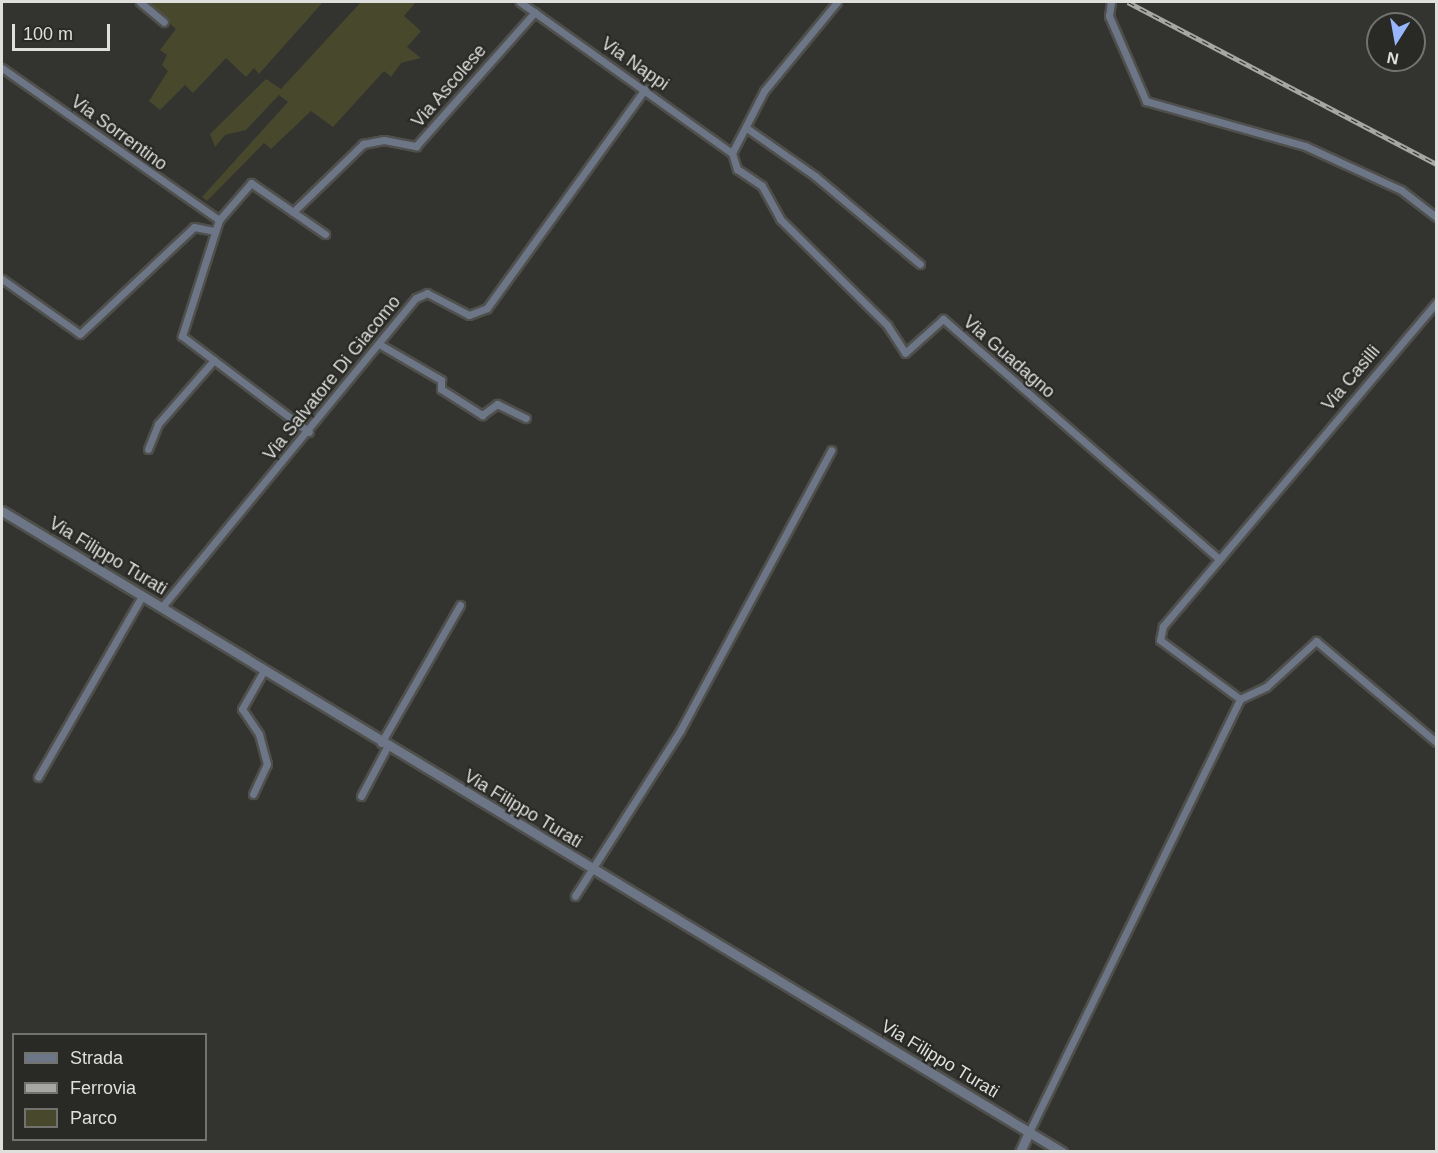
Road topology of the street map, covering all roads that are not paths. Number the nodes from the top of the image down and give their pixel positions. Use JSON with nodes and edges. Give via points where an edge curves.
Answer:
{"nodes":[{"id":1,"x":140,"y":2,"type":"edge"},
{"id":2,"x":520,"y":2,"type":"edge"},
{"id":3,"x":834,"y":2,"type":"edge"},
{"id":4,"x":1112,"y":2,"type":"edge"},
{"id":5,"x":535,"y":12,"type":"junction"},
{"id":6,"x":164,"y":22,"type":"dead end"},
{"id":7,"x":2,"y":68,"type":"edge"},
{"id":8,"x":645,"y":88,"type":"junction"},
{"id":9,"x":748,"y":129,"type":"junction"},
{"id":10,"x":732,"y":153,"type":"junction"},
{"id":11,"x":293,"y":212,"type":"junction"},
{"id":12,"x":1437,"y":217,"type":"edge"},
{"id":13,"x":219,"y":220,"type":"junction"},
{"id":14,"x":213,"y":231,"type":"junction"},
{"id":15,"x":325,"y":234,"type":"dead end"},
{"id":16,"x":920,"y":264,"type":"dead end"},
{"id":17,"x":2,"y":279,"type":"edge"},
{"id":18,"x":1437,"y":303,"type":"edge"},
{"id":19,"x":379,"y":344,"type":"junction"},
{"id":20,"x":214,"y":360,"type":"junction"},
{"id":21,"x":526,"y":418,"type":"dead end"},
{"id":22,"x":309,"y":432,"type":"junction"},
{"id":23,"x":148,"y":449,"type":"dead end"},
{"id":24,"x":831,"y":450,"type":"dead end"},
{"id":25,"x":2,"y":511,"type":"edge"},
{"id":26,"x":1218,"y":558,"type":"junction"},
{"id":27,"x":142,"y":596,"type":"junction"},
{"id":28,"x":460,"y":605,"type":"dead end"},
{"id":29,"x":161,"y":608,"type":"junction"},
{"id":30,"x":263,"y":672,"type":"junction"},
{"id":31,"x":1240,"y":699,"type":"junction"},
{"id":32,"x":1437,"y":742,"type":"edge"},
{"id":33,"x":384,"y":745,"type":"junction"},
{"id":34,"x":38,"y":777,"type":"dead end"},
{"id":35,"x":253,"y":794,"type":"dead end"},
{"id":36,"x":360,"y":796,"type":"dead end"},
{"id":37,"x":591,"y":869,"type":"junction"},
{"id":38,"x":575,"y":896,"type":"dead end"},
{"id":39,"x":1029,"y":1132,"type":"junction"},
{"id":40,"x":1020,"y":1152,"type":"edge"},
{"id":41,"x":1062,"y":1152,"type":"edge"}],
"edges":[{"from":1,"to":6,"type":"street"},
{"from":2,"to":5,"type":"street","name":"Via Nappi"},
{"from":3,"to":9,"type":"street","via":[[764,91]]},
{"from":4,"to":12,"type":"street","via":[[1109,16],[1146,101],[1305,146],[1401,190]]},
{"from":5,"to":8,"type":"street","name":"Via Nappi"},
{"from":5,"to":11,"type":"street","name":"Via Ascolese","via":[[416,146],[384,140],[363,144]]},
{"from":7,"to":13,"type":"street","name":"Via Sorrentino"},
{"from":8,"to":10,"type":"street","name":"Via Nappi"},
{"from":8,"to":19,"type":"street","name":"Via Salvatore Di Giacomo","via":[[487,308],[469,315],[423,292]]},
{"from":9,"to":10,"type":"street"},
{"from":9,"to":16,"type":"street","via":[[815,176]]},
{"from":10,"to":26,"type":"street","name":"Via Guadagno","via":[[737,169],[762,186],[780,219],[887,325],[905,353],[943,319]]},
{"from":11,"to":13,"type":"street","via":[[251,183]]},
{"from":11,"to":15,"type":"street"},
{"from":13,"to":14,"type":"street"},
{"from":14,"to":17,"type":"street","via":[[194,227],[80,334]]},
{"from":14,"to":20,"type":"street","via":[[180,332]]},
{"from":18,"to":26,"type":"street","name":"Via Casilli"},
{"from":19,"to":21,"type":"street","via":[[441,380],[441,389],[482,415],[497,404]]},
{"from":19,"to":22,"type":"street","name":"Via Salvatore Di Giacomo"},
{"from":20,"to":22,"type":"street"},
{"from":20,"to":23,"type":"street","via":[[158,424]]},
{"from":22,"to":29,"type":"street","name":"Via Salvatore Di Giacomo"},
{"from":24,"to":37,"type":"street","via":[[680,730]]},
{"from":25,"to":27,"type":"street","name":"Via Filippo Turati"},
{"from":26,"to":31,"type":"street","name":"Via Casilli","via":[[1180,601],[1160,640]]},
{"from":27,"to":29,"type":"street","name":"Via Filippo Turati"},
{"from":27,"to":34,"type":"street"},
{"from":28,"to":33,"type":"street"},
{"from":29,"to":30,"type":"street","name":"Via Filippo Turati"},
{"from":30,"to":33,"type":"street","name":"Via Filippo Turati"},
{"from":30,"to":35,"type":"street","via":[[242,709],[259,734],[267,764]]},
{"from":31,"to":32,"type":"street","via":[[1266,687],[1316,641]]},
{"from":31,"to":39,"type":"street"},
{"from":33,"to":36,"type":"street"},
{"from":33,"to":37,"type":"street","name":"Via Filippo Turati"},
{"from":37,"to":38,"type":"street"},
{"from":37,"to":39,"type":"street","name":"Via Filippo Turati"},
{"from":39,"to":40,"type":"street"},
{"from":39,"to":41,"type":"street","name":"Via Filippo Turati"}]}
